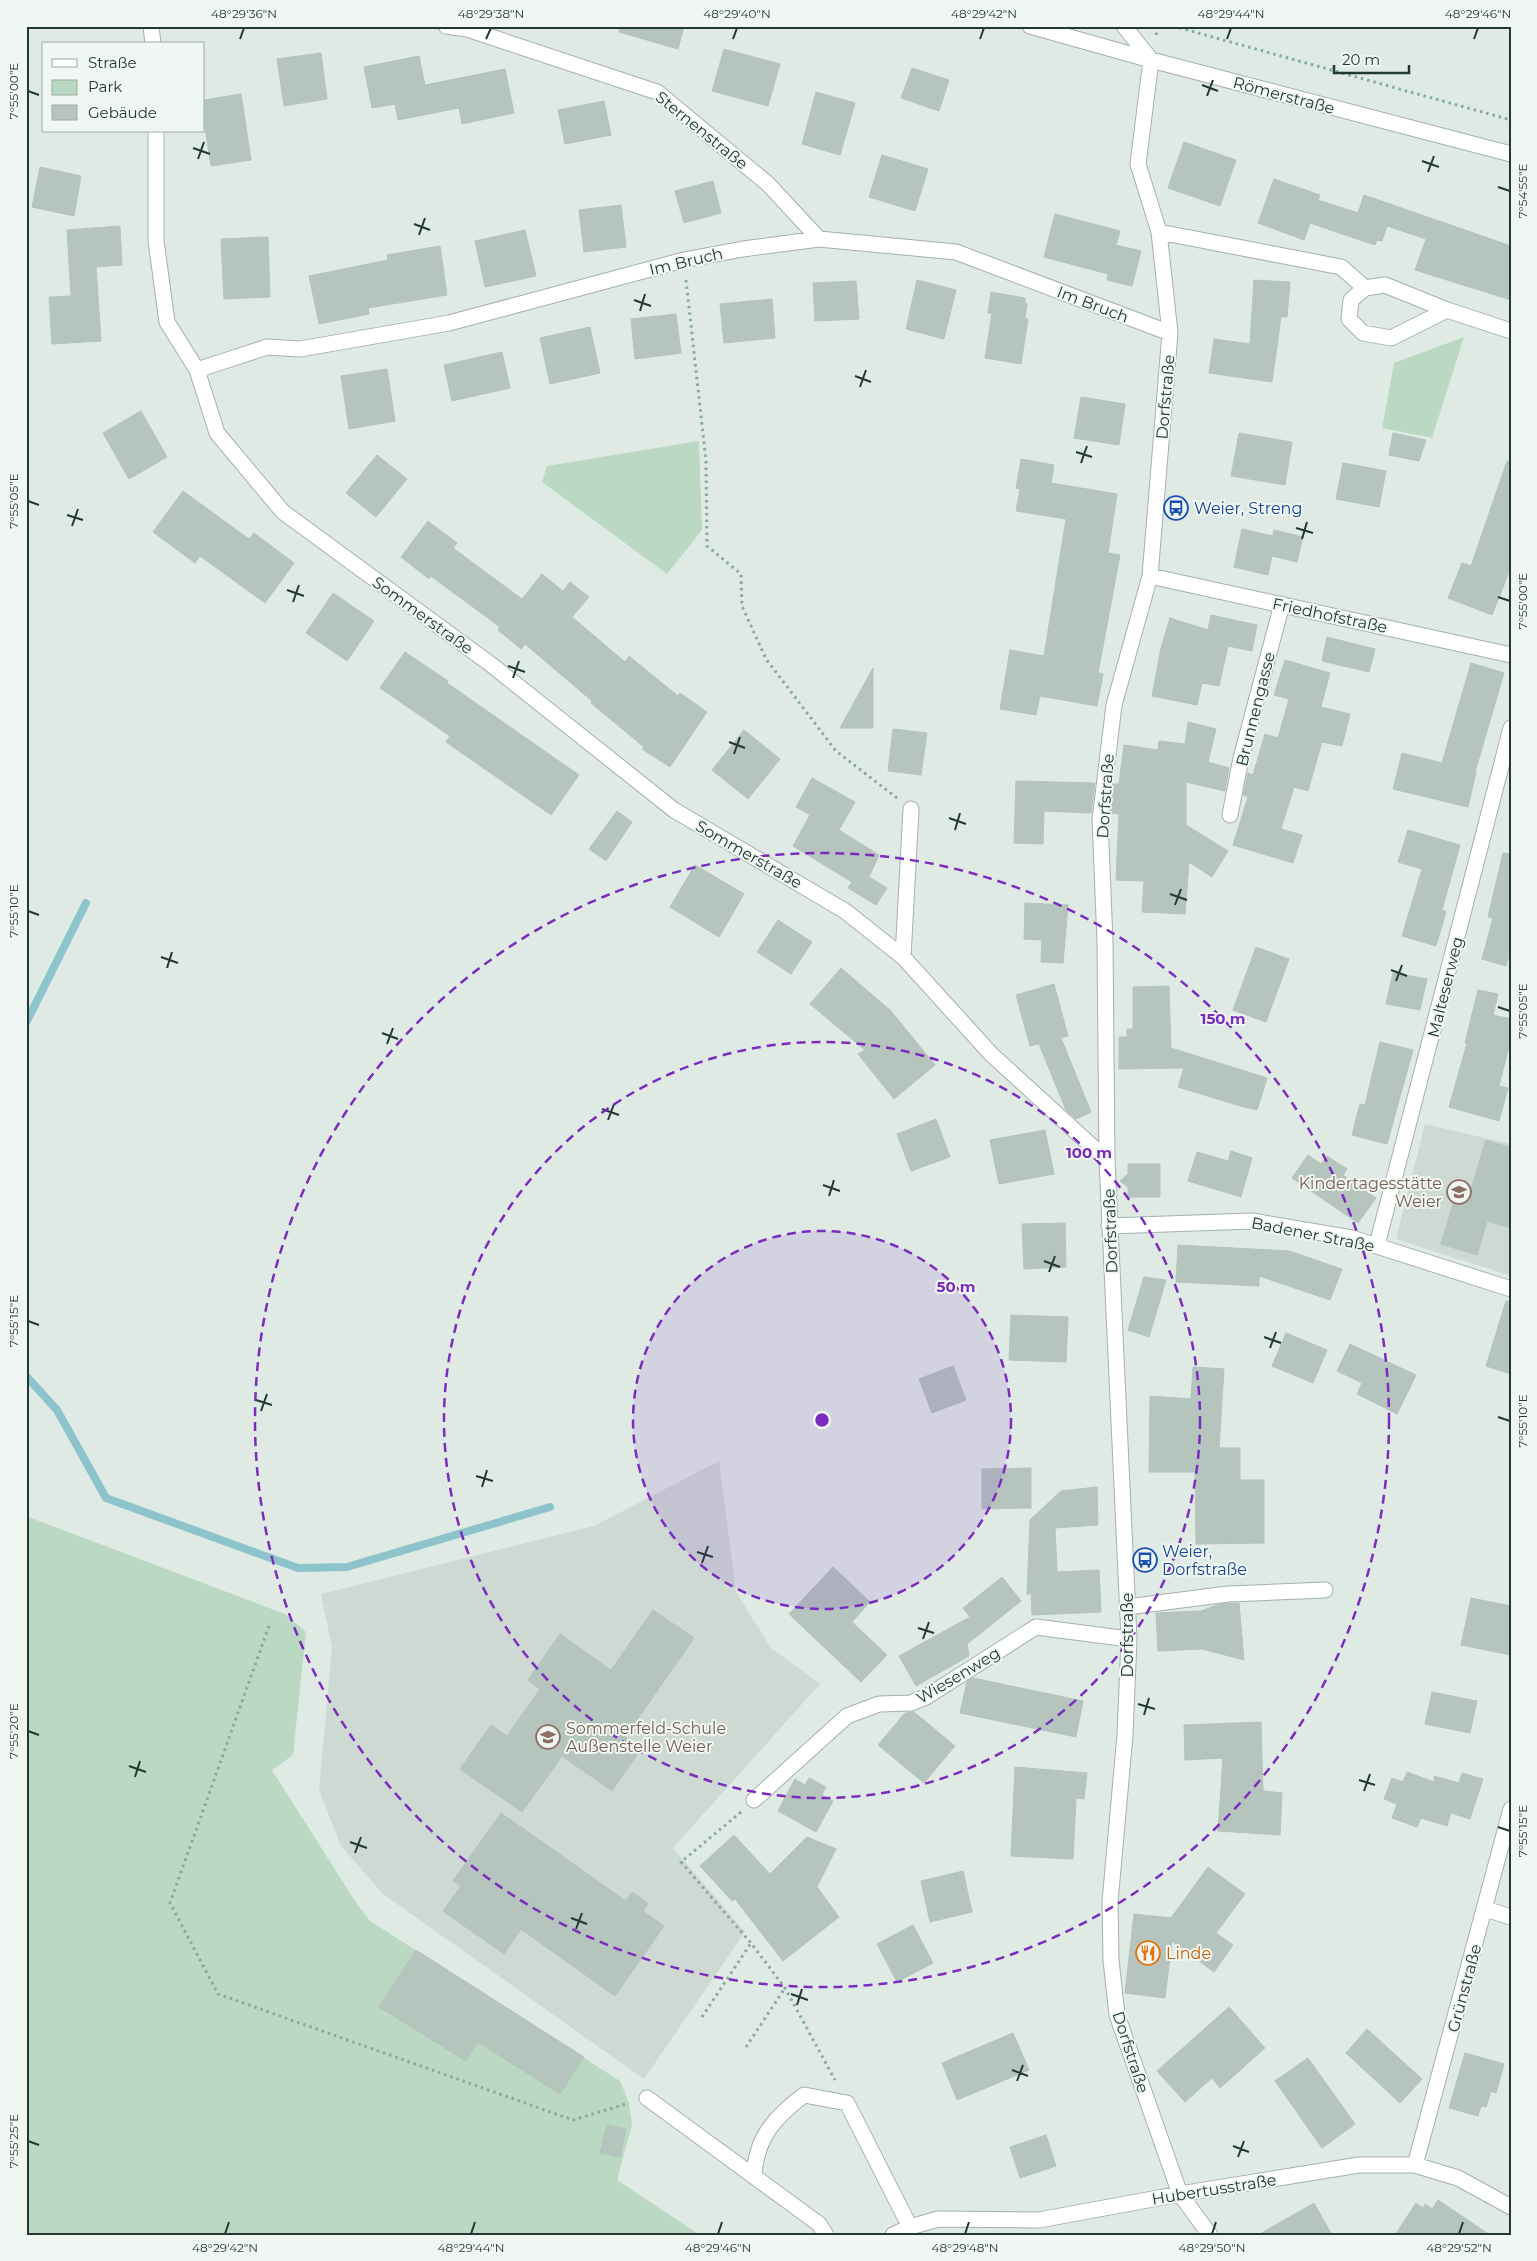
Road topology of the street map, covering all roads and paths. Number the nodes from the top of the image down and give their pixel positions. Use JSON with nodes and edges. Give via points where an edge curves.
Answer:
{"nodes":[{"id":1,"x":151,"y":26,"type":"edge"},
{"id":2,"x":446,"y":26,"type":"edge"},
{"id":3,"x":1030,"y":26,"type":"edge"},
{"id":4,"x":1124,"y":26,"type":"edge"},
{"id":5,"x":1173,"y":26,"type":"edge"},
{"id":6,"x":153,"y":42,"type":"edge"},
{"id":7,"x":1152,"y":60,"type":"junction"},
{"id":8,"x":1511,"y":120,"type":"edge"},
{"id":9,"x":156,"y":132,"type":"edge"},
{"id":10,"x":1511,"y":154,"type":"edge"},
{"id":11,"x":1159,"y":232,"type":"junction"},
{"id":12,"x":819,"y":239,"type":"junction"},
{"id":13,"x":684,"y":260,"type":"junction"},
{"id":14,"x":1365,"y":288,"type":"junction"},
{"id":15,"x":1447,"y":310,"type":"junction"},
{"id":16,"x":1511,"y":331,"type":"edge"},
{"id":17,"x":1170,"y":333,"type":"junction"},
{"id":18,"x":198,"y":370,"type":"junction"},
{"id":19,"x":1150,"y":576,"type":"junction"},
{"id":20,"x":1282,"y":604,"type":"junction"},
{"id":21,"x":1511,"y":655,"type":"edge"},
{"id":22,"x":1511,"y":728,"type":"edge"},
{"id":23,"x":911,"y":809,"type":"joint"},
{"id":24,"x":1230,"y":815,"type":"dead end"},
{"id":25,"x":903,"y":957,"type":"junction"},
{"id":26,"x":1107,"y":1160,"type":"junction"},
{"id":27,"x":1109,"y":1226,"type":"junction"},
{"id":28,"x":1377,"y":1245,"type":"junction"},
{"id":29,"x":1511,"y":1289,"type":"edge"},
{"id":30,"x":1325,"y":1590,"type":"dead end"},
{"id":31,"x":1128,"y":1607,"type":"junction"},
{"id":32,"x":269,"y":1626,"type":"dead end"},
{"id":33,"x":1129,"y":1639,"type":"junction"},
{"id":34,"x":754,"y":1800,"type":"joint"},
{"id":35,"x":1511,"y":1809,"type":"edge"},
{"id":36,"x":1485,"y":1909,"type":"junction"},
{"id":37,"x":1511,"y":1917,"type":"edge"},
{"id":38,"x":751,"y":1943,"type":"junction"},
{"id":39,"x":785,"y":1988,"type":"junction"},
{"id":40,"x":702,"y":2017,"type":"dead end"},
{"id":41,"x":746,"y":2047,"type":"dead end"},
{"id":42,"x":647,"y":2098,"type":"joint"},
{"id":43,"x":848,"y":2103,"type":"junction"},
{"id":44,"x":1415,"y":2165,"type":"junction"},
{"id":45,"x":754,"y":2176,"type":"junction"},
{"id":46,"x":1180,"y":2194,"type":"junction"},
{"id":47,"x":1511,"y":2207,"type":"edge"},
{"id":48,"x":910,"y":2227,"type":"junction"},
{"id":49,"x":826,"y":2235,"type":"edge"},
{"id":50,"x":893,"y":2235,"type":"edge"},
{"id":51,"x":1210,"y":2235,"type":"edge"}],
"edges":[{"from":1,"to":6,"type":"street"},
{"from":2,"to":12,"type":"street","name":"Sternenstraße","via":[[467,29],[657,92],[768,184]]},
{"from":3,"to":7,"type":"street","name":"Römerstraße"},
{"from":4,"to":7,"type":"street"},
{"from":5,"to":8,"type":"path"},
{"from":7,"to":10,"type":"street","name":"Römerstraße"},
{"from":7,"to":11,"type":"street","name":"Dorfstraße","via":[[1138,164]]},
{"from":9,"to":18,"type":"street","name":"Sommerstraße","via":[[156,241],[167,322]]},
{"from":11,"to":14,"type":"street","via":[[1341,267]]},
{"from":11,"to":17,"type":"street","name":"Dorfstraße"},
{"from":12,"to":13,"type":"street","name":"Im Bruch"},
{"from":12,"to":17,"type":"street","name":"Im Bruch","via":[[956,252]]},
{"from":13,"to":18,"type":"street","name":"Im Bruch","via":[[449,323],[300,349],[266,347]]},
{"from":13,"to":23,"type":"path","via":[[706,461],[707,546],[742,574],[742,606],[766,659],[836,751]]},
{"from":14,"to":15,"type":"street","via":[[1384,285]]},
{"from":14,"to":15,"type":"street","via":[[1351,300],[1349,319],[1364,333],[1391,338]]},
{"from":15,"to":16,"type":"street"},
{"from":17,"to":19,"type":"street","name":"Dorfstraße"},
{"from":18,"to":25,"type":"street","name":"Sommerstraße","via":[[217,433],[283,512],[489,664],[674,810],[845,910]]},
{"from":19,"to":20,"type":"street","name":"Friedhofstraße"},
{"from":19,"to":26,"type":"street","name":"Dorfstraße","via":[[1114,705],[1100,820],[1106,941]]},
{"from":20,"to":21,"type":"street","name":"Friedhofstraße"},
{"from":20,"to":24,"type":"street","name":"Brunnengasse","via":[[1241,758]]},
{"from":22,"to":28,"type":"street","name":"Malteserweg"},
{"from":23,"to":25,"type":"street"},
{"from":25,"to":26,"type":"street","name":"Sommerstraße","via":[[991,1054]]},
{"from":26,"to":27,"type":"street","name":"Dorfstraße"},
{"from":27,"to":28,"type":"street","name":"Badener Straße","via":[[1252,1220]]},
{"from":27,"to":31,"type":"street","name":"Dorfstraße"},
{"from":28,"to":29,"type":"street","name":"Badener Straße"},
{"from":30,"to":31,"type":"street","via":[[1228,1594]]},
{"from":31,"to":33,"type":"street","name":"Dorfstraße"},
{"from":32,"to":42,"type":"path","via":[[170,1903],[218,1994],[573,2120]]},
{"from":33,"to":34,"type":"street","name":"Wiesenweg","via":[[1036,1627],[926,1697],[911,1703],[879,1704],[847,1716]]},
{"from":33,"to":46,"type":"street","name":"Dorfstraße","via":[[1125,1735],[1110,1902],[1111,1960],[1117,2015]]},
{"from":34,"to":38,"type":"path","via":[[681,1862]]},
{"from":35,"to":36,"type":"street","name":"Grünstraße"},
{"from":36,"to":37,"type":"street"},
{"from":36,"to":44,"type":"street","name":"Grünstraße"},
{"from":38,"to":39,"type":"path"},
{"from":38,"to":40,"type":"path"},
{"from":39,"to":41,"type":"path"},
{"from":39,"to":43,"type":"path"},
{"from":42,"to":45,"type":"street"},
{"from":43,"to":45,"type":"street","via":[[804,2096],[780,2113],[762,2142],[755,2160]]},
{"from":43,"to":48,"type":"street"},
{"from":44,"to":46,"type":"street","name":"Hubertusstraße","via":[[1359,2165]]},
{"from":44,"to":47,"type":"street","name":"Hubertusstraße","via":[[1458,2178]]},
{"from":45,"to":49,"type":"street","via":[[819,2224]]},
{"from":46,"to":48,"type":"street","name":"Hubertusstraße","via":[[1039,2220],[938,2218]]},
{"from":46,"to":51,"type":"street","name":"Dorfstraße"},
{"from":48,"to":50,"type":"street","name":"Hubertusstraße"}]}
